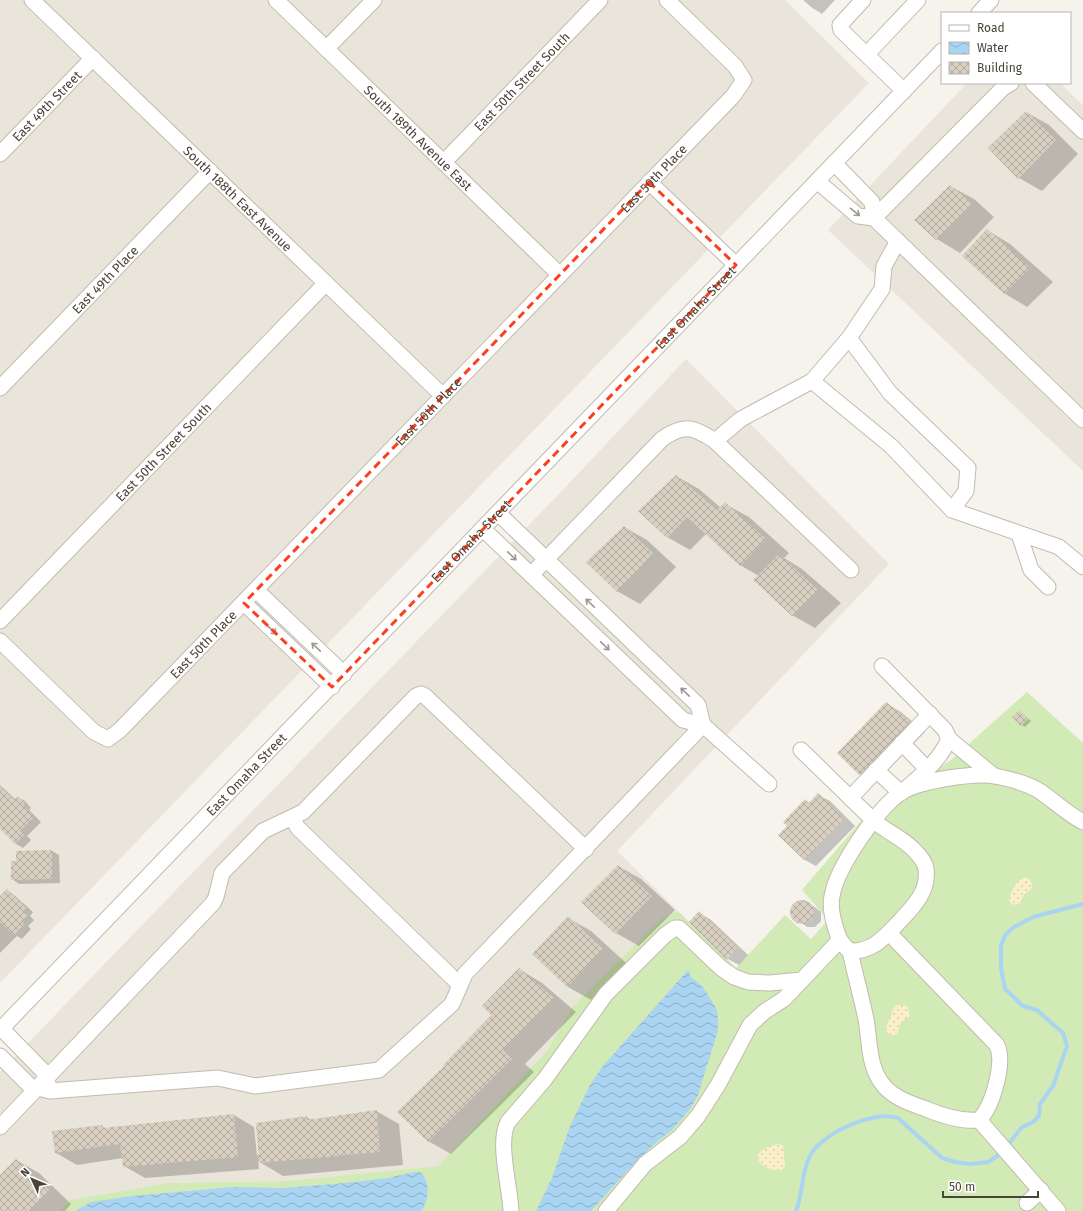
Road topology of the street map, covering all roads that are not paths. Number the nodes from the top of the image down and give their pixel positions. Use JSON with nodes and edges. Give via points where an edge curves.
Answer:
{"nodes":[{"id":1,"x":32,"y":0,"type":"edge"},
{"id":2,"x":276,"y":0,"type":"edge"},
{"id":3,"x":374,"y":0,"type":"edge"},
{"id":4,"x":600,"y":0,"type":"edge"},
{"id":5,"x":667,"y":0,"type":"edge"},
{"id":6,"x":863,"y":0,"type":"edge"},
{"id":7,"x":918,"y":0,"type":"edge"},
{"id":8,"x":991,"y":0,"type":"edge"},
{"id":9,"x":980,"y":12,"type":"edge"},
{"id":10,"x":326,"y":49,"type":"junction"},
{"id":11,"x":941,"y":52,"type":"edge"},
{"id":12,"x":866,"y":54,"type":"junction"},
{"id":13,"x":93,"y":58,"type":"junction"},
{"id":14,"x":1009,"y":84,"type":"edge"},
{"id":15,"x":1034,"y":84,"type":"edge"},
{"id":16,"x":904,"y":91,"type":"junction"},
{"id":17,"x":1083,"y":131,"type":"edge"},
{"id":18,"x":0,"y":154,"type":"edge"},
{"id":19,"x":444,"y":162,"type":"junction"},
{"id":20,"x":834,"y":163,"type":"junction"},
{"id":21,"x":210,"y":170,"type":"junction"},
{"id":22,"x":817,"y":181,"type":"junction"},
{"id":23,"x":649,"y":182,"type":"junction"},
{"id":24,"x":853,"y":183,"type":"junction"},
{"id":25,"x":838,"y":198,"type":"junction"},
{"id":26,"x":874,"y":218,"type":"junction"},
{"id":27,"x":898,"y":241,"type":"junction"},
{"id":28,"x":736,"y":265,"type":"junction"},
{"id":29,"x":560,"y":275,"type":"junction"},
{"id":30,"x":326,"y":283,"type":"junction"},
{"id":31,"x":849,"y":338,"type":"junction"},
{"id":32,"x":812,"y":381,"type":"junction"},
{"id":33,"x":0,"y":388,"type":"edge"},
{"id":34,"x":443,"y":396,"type":"junction"},
{"id":35,"x":1083,"y":420,"type":"edge"},
{"id":36,"x":715,"y":441,"type":"junction"},
{"id":37,"x":952,"y":510,"type":"junction"},
{"id":38,"x":498,"y":513,"type":"junction"},
{"id":39,"x":484,"y":529,"type":"junction"},
{"id":40,"x":1019,"y":534,"type":"junction"},
{"id":41,"x":545,"y":560,"type":"junction"},
{"id":42,"x":1083,"y":567,"type":"edge"},
{"id":43,"x":851,"y":570,"type":"dead end"},
{"id":44,"x":531,"y":575,"type":"junction"},
{"id":45,"x":1048,"y":587,"type":"dead end"},
{"id":46,"x":256,"y":590,"type":"junction"},
{"id":47,"x":244,"y":603,"type":"junction"},
{"id":48,"x":0,"y":621,"type":"edge"},
{"id":49,"x":0,"y":641,"type":"edge"},
{"id":50,"x":882,"y":666,"type":"dead end"},
{"id":51,"x":344,"y":674,"type":"junction"},
{"id":52,"x":332,"y":687,"type":"junction"},
{"id":53,"x":930,"y":714,"type":"junction"},
{"id":54,"x":703,"y":725,"type":"junction"},
{"id":55,"x":949,"y":739,"type":"junction"},
{"id":56,"x":902,"y":743,"type":"junction"},
{"id":57,"x":801,"y":750,"type":"dead end"},
{"id":58,"x":927,"y":769,"type":"junction"},
{"id":59,"x":876,"y":770,"type":"junction"},
{"id":60,"x":994,"y":776,"type":"junction"},
{"id":61,"x":769,"y":784,"type":"dead end"},
{"id":62,"x":901,"y":793,"type":"junction"},
{"id":63,"x":851,"y":798,"type":"junction"},
{"id":64,"x":292,"y":818,"type":"junction"},
{"id":65,"x":874,"y":821,"type":"junction"},
{"id":66,"x":1083,"y":822,"type":"edge"},
{"id":67,"x":586,"y":849,"type":"junction"},
{"id":68,"x":889,"y":933,"type":"junction"},
{"id":69,"x":839,"y":941,"type":"junction"},
{"id":70,"x":850,"y":951,"type":"junction"},
{"id":71,"x":802,"y":980,"type":"junction"},
{"id":72,"x":460,"y":985,"type":"junction"},
{"id":73,"x":1,"y":1029,"type":"edge"},
{"id":74,"x":0,"y":1056,"type":"edge"},
{"id":75,"x":29,"y":1056,"type":"junction"},
{"id":76,"x":14,"y":1070,"type":"junction"},
{"id":77,"x":45,"y":1086,"type":"junction"},
{"id":78,"x":979,"y":1120,"type":"junction"},
{"id":79,"x":0,"y":1127,"type":"edge"},
{"id":80,"x":1041,"y":1190,"type":"junction"},
{"id":81,"x":1027,"y":1203,"type":"dead end"},
{"id":82,"x":511,"y":1211,"type":"edge"},
{"id":83,"x":606,"y":1211,"type":"edge"},
{"id":84,"x":1058,"y":1211,"type":"edge"}],
"edges":[{"from":1,"to":13,"type":"street","name":"South 188th East Avenue"},
{"from":2,"to":10,"type":"street","name":"South 189th Avenue East"},
{"from":3,"to":10,"type":"street"},
{"from":4,"to":19,"type":"street","name":"East 50th Street South"},
{"from":5,"to":23,"type":"street","name":"East 50th Place","via":[[735,66],[744,80],[733,96]]},
{"from":6,"to":12,"type":"street","via":[[840,25],[841,30]]},
{"from":7,"to":12,"type":"street"},
{"from":8,"to":9,"type":"street"},
{"from":10,"to":19,"type":"street","name":"South 189th Avenue East"},
{"from":11,"to":16,"type":"street","name":"East Omaha Street"},
{"from":12,"to":16,"type":"street"},
{"from":13,"to":18,"type":"street","name":"East 49th Street"},
{"from":13,"to":21,"type":"street","name":"South 188th East Avenue"},
{"from":14,"to":26,"type":"street"},
{"from":15,"to":17,"type":"street"},
{"from":16,"to":20,"type":"street","name":"East Omaha Street"},
{"from":19,"to":29,"type":"street","name":"South 189th Avenue East"},
{"from":20,"to":22,"type":"street","name":"East Omaha Street"},
{"from":20,"to":24,"type":"street"},
{"from":21,"to":30,"type":"street","name":"South 188th East Avenue"},
{"from":21,"to":33,"type":"street","name":"East 49th Place"},
{"from":22,"to":25,"type":"street"},
{"from":22,"to":28,"type":"street","name":"East Omaha Street"},
{"from":23,"to":28,"type":"street"},
{"from":23,"to":29,"type":"street","name":"East 50th Place"},
{"from":24,"to":25,"type":"street"},
{"from":24,"to":26,"type":"street","via":[[872,202]]},
{"from":25,"to":26,"type":"street","one_way":true,"via":[[858,216]]},
{"from":26,"to":27,"type":"street"},
{"from":27,"to":31,"type":"street","via":[[884,266],[882,289]]},
{"from":27,"to":35,"type":"street"},
{"from":28,"to":38,"type":"street","name":"East Omaha Street"},
{"from":29,"to":34,"type":"street","name":"East 50th Place"},
{"from":30,"to":34,"type":"street","name":"South 188th East Avenue"},
{"from":30,"to":48,"type":"street","name":"East 50th Street South"},
{"from":31,"to":32,"type":"street"},
{"from":31,"to":37,"type":"street","via":[[890,393],[968,468],[966,491]]},
{"from":32,"to":36,"type":"street","via":[[741,419]]},
{"from":32,"to":37,"type":"street","via":[[891,446]]},
{"from":34,"to":46,"type":"street","name":"East 50th Place"},
{"from":36,"to":41,"type":"street","via":[[699,430],[674,430],[662,439]]},
{"from":36,"to":43,"type":"street"},
{"from":37,"to":40,"type":"street"},
{"from":38,"to":39,"type":"street","name":"East Omaha Street"},
{"from":38,"to":41,"type":"street"},
{"from":39,"to":44,"type":"street","one_way":true},
{"from":39,"to":51,"type":"street","name":"East Omaha Street"},
{"from":40,"to":42,"type":"street","via":[[1059,547]]},
{"from":40,"to":45,"type":"street","via":[[1031,570]]},
{"from":41,"to":44,"type":"street"},
{"from":54,"to":41,"type":"street","one_way":true,"via":[[698,705]]},
{"from":44,"to":54,"type":"street","one_way":true,"via":[[683,720]]},
{"from":46,"to":47,"type":"street","name":"East 50th Place"},
{"from":51,"to":46,"type":"street","one_way":true},
{"from":47,"to":49,"type":"street","name":"East 50th Place","via":[[120,730],[108,739],[94,732]]},
{"from":47,"to":52,"type":"street","one_way":true},
{"from":50,"to":53,"type":"street"},
{"from":51,"to":52,"type":"street","name":"East Omaha Street"},
{"from":52,"to":73,"type":"street","name":"East Omaha Street"},
{"from":53,"to":55,"type":"street","via":[[945,730]]},
{"from":53,"to":56,"type":"street"},
{"from":54,"to":61,"type":"street"},
{"from":54,"to":67,"type":"street"},
{"from":55,"to":58,"type":"street","via":[[945,749]]},
{"from":55,"to":60,"type":"street"},
{"from":56,"to":58,"type":"street"},
{"from":56,"to":59,"type":"street"},
{"from":57,"to":63,"type":"street"},
{"from":58,"to":62,"type":"street"},
{"from":59,"to":62,"type":"street"},
{"from":59,"to":63,"type":"street"},
{"from":60,"to":62,"type":"street","via":[[957,777],[917,786]]},
{"from":60,"to":66,"type":"street","via":[[1032,787]]},
{"from":62,"to":65,"type":"street"},
{"from":63,"to":65,"type":"street"},
{"from":64,"to":67,"type":"street","via":[[303,812],[420,694]]},
{"from":64,"to":72,"type":"street","via":[[298,828]]},
{"from":64,"to":77,"type":"street","via":[[263,831],[222,873],[213,903]]},
{"from":65,"to":68,"type":"street","via":[[912,848],[926,868],[923,893]]},
{"from":65,"to":69,"type":"street","via":[[847,861],[832,896],[832,914]]},
{"from":67,"to":72,"type":"street","via":[[465,974]]},
{"from":68,"to":70,"type":"street","via":[[881,942],[869,949]]},
{"from":68,"to":78,"type":"street","via":[[997,1045],[1001,1061],[997,1078],[987,1108]]},
{"from":69,"to":70,"type":"street"},
{"from":69,"to":71,"type":"street"},
{"from":70,"to":78,"type":"street","via":[[872,1058],[882,1085],[908,1102],[944,1116]]},
{"from":71,"to":82,"type":"street","via":[[756,983],[734,977],[721,968],[682,930],[675,928],[671,931],[606,994],[541,1084],[505,1127]]},
{"from":71,"to":83,"type":"street","via":[[784,999],[750,1025],[718,1086],[698,1116],[680,1136],[644,1164]]},
{"from":72,"to":77,"type":"street","via":[[452,1004],[379,1070],[255,1086],[218,1078]]},
{"from":73,"to":75,"type":"street"},
{"from":74,"to":76,"type":"street"},
{"from":75,"to":76,"type":"street"},
{"from":75,"to":77,"type":"street","via":[[43,1071]]},
{"from":76,"to":77,"type":"street","via":[[30,1086]]},
{"from":77,"to":79,"type":"street"},
{"from":78,"to":80,"type":"street"},
{"from":80,"to":81,"type":"street"},
{"from":80,"to":84,"type":"street"}]}
